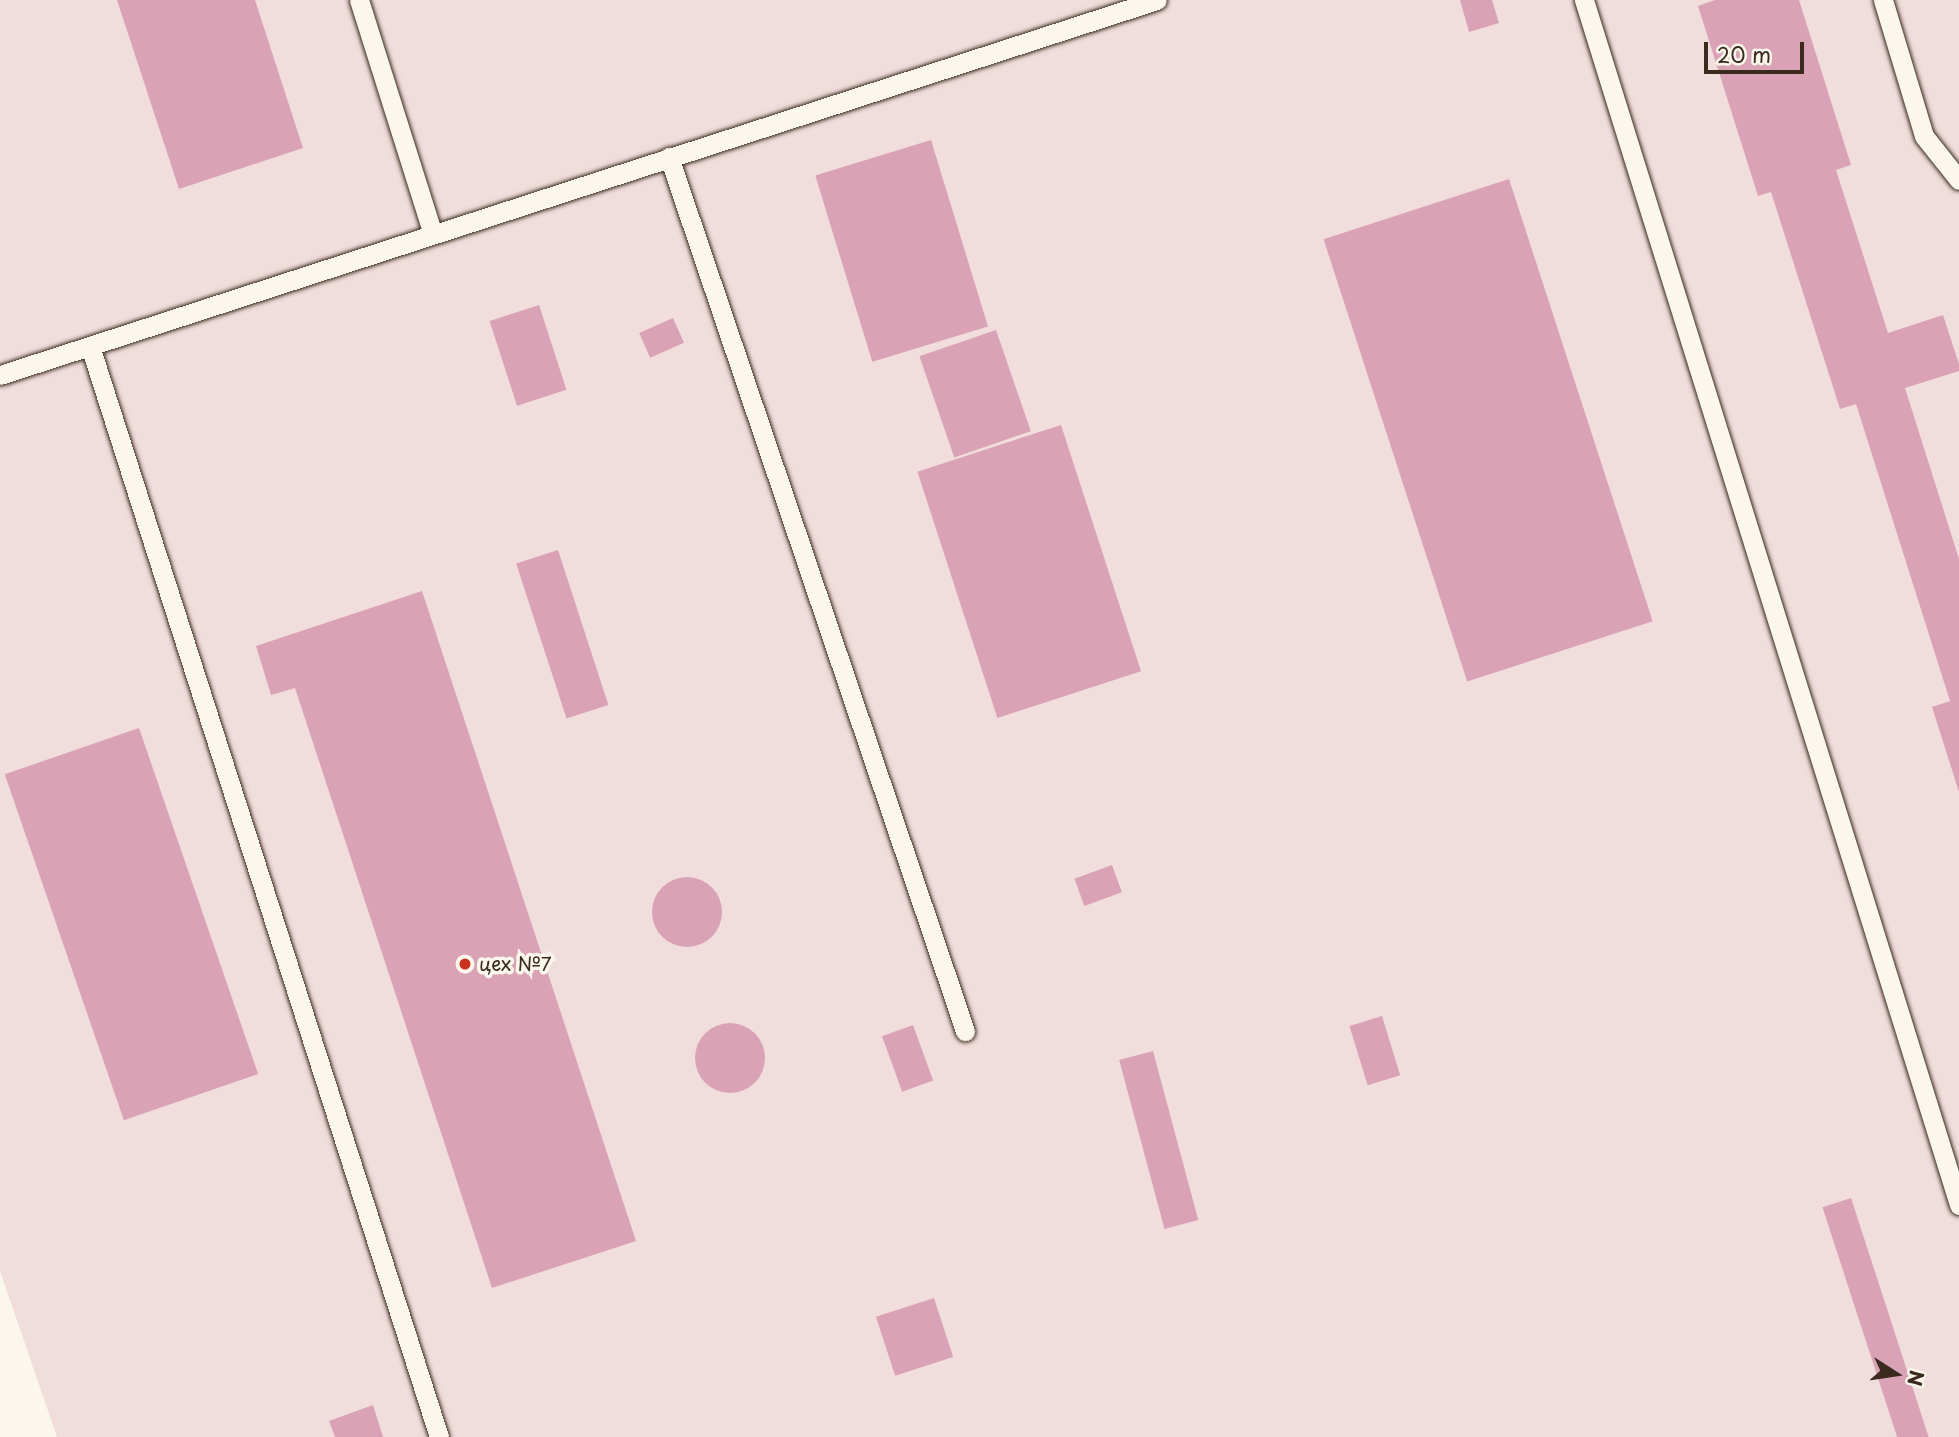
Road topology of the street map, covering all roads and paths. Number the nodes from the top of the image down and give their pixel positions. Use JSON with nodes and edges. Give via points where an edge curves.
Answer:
{"nodes":[{"id":1,"x":359,"y":0,"type":"edge"},
{"id":2,"x":1157,"y":0,"type":"edge"},
{"id":3,"x":1584,"y":0,"type":"edge"},
{"id":4,"x":1883,"y":0,"type":"edge"},
{"id":5,"x":669,"y":157,"type":"junction"},
{"id":6,"x":1959,"y":180,"type":"edge"},
{"id":7,"x":433,"y":234,"type":"junction"},
{"id":8,"x":90,"y":346,"type":"junction"},
{"id":9,"x":0,"y":375,"type":"edge"},
{"id":10,"x":965,"y":1031,"type":"dead end"},
{"id":11,"x":1959,"y":1205,"type":"edge"},
{"id":12,"x":439,"y":1437,"type":"edge"}],
"edges":[{"from":1,"to":7,"type":"lane"},
{"from":2,"to":5,"type":"lane"},
{"from":3,"to":11,"type":"lane"},
{"from":4,"to":6,"type":"lane","via":[[1924,136]]},
{"from":5,"to":7,"type":"lane"},
{"from":5,"to":10,"type":"lane"},
{"from":7,"to":8,"type":"lane"},
{"from":8,"to":9,"type":"lane"},
{"from":8,"to":12,"type":"lane"}]}
